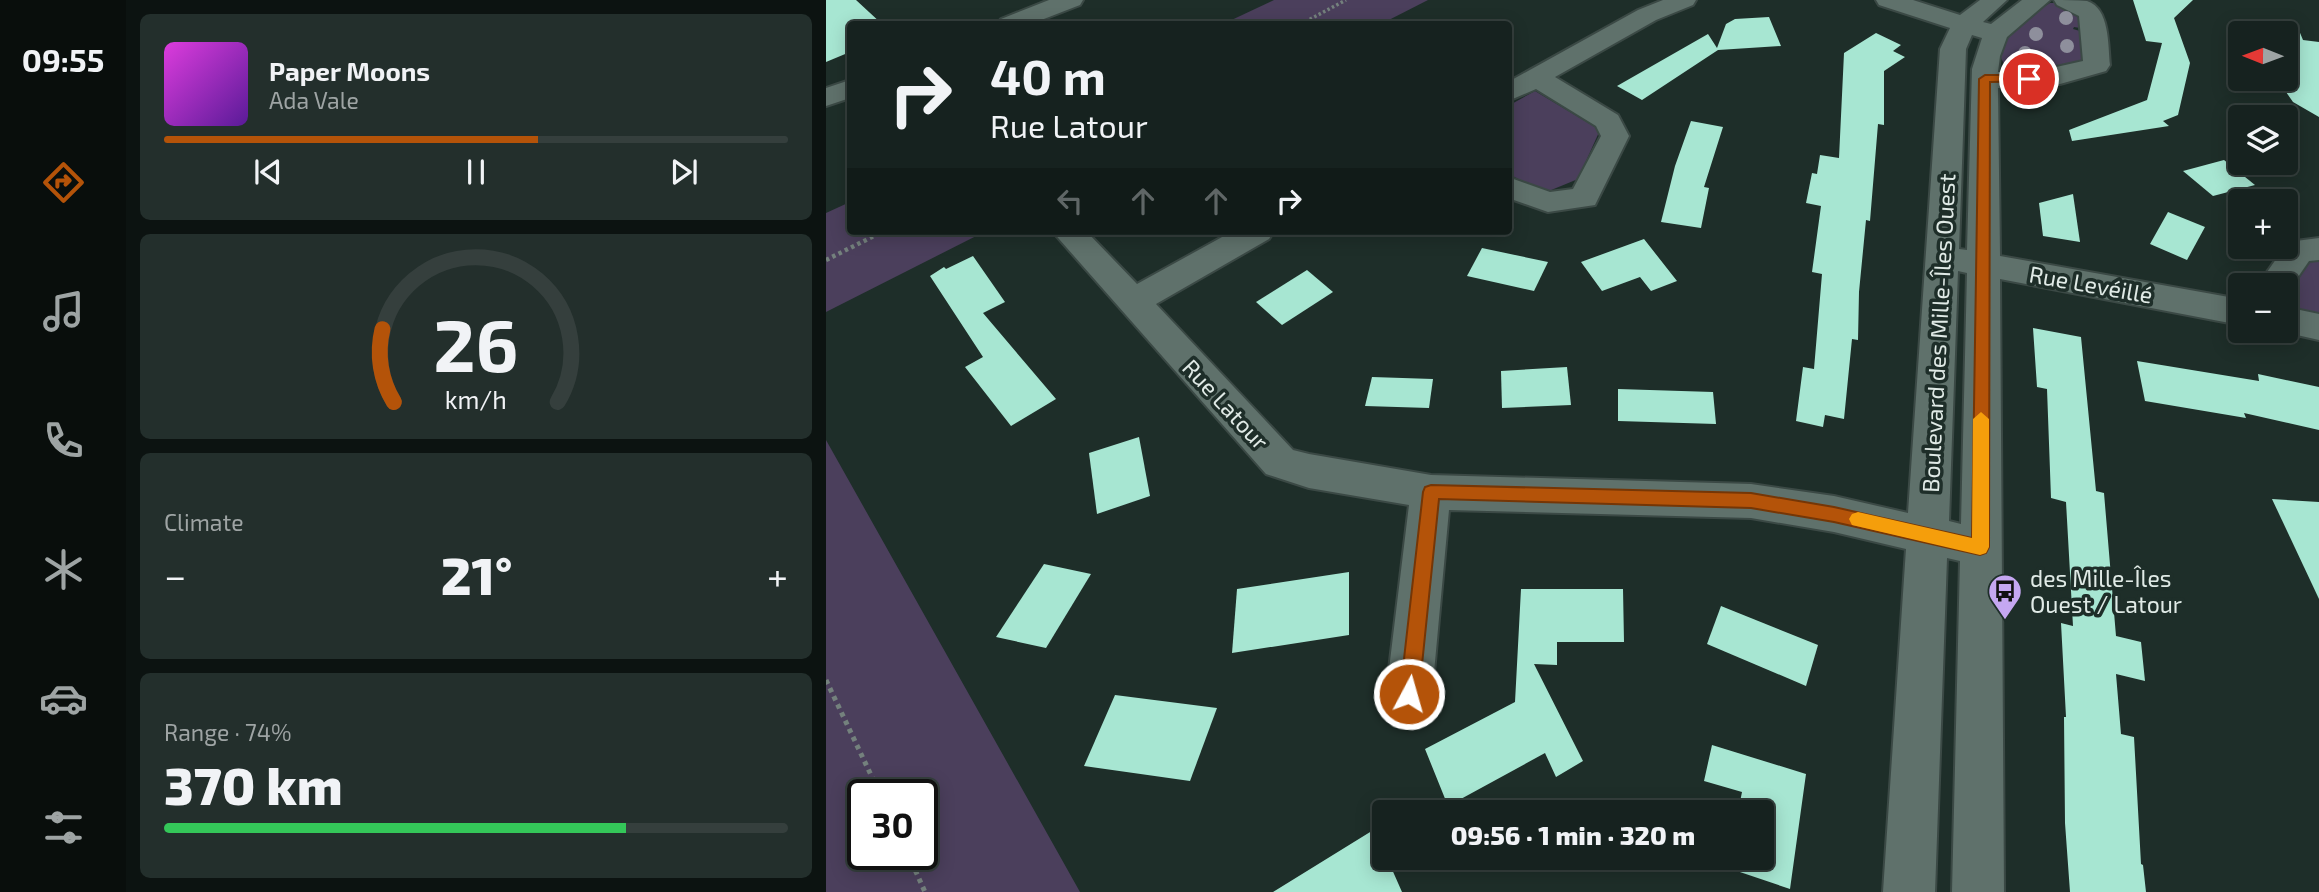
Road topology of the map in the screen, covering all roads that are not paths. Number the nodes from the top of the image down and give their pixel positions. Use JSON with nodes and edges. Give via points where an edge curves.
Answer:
{"nodes":[{"id":1,"x":1071,"y":0,"type":"edge"},
{"id":2,"x":1684,"y":0,"type":"edge"},
{"id":3,"x":1888,"y":0,"type":"edge"},
{"id":4,"x":1995,"y":0,"type":"edge"},
{"id":5,"x":2038,"y":0,"type":"edge"},
{"id":6,"x":2066,"y":0,"type":"edge"},
{"id":7,"x":1018,"y":21,"type":"edge"},
{"id":8,"x":1980,"y":28,"type":"junction"},
{"id":9,"x":1537,"y":78,"type":"junction"},
{"id":10,"x":1985,"y":79,"type":"junction"},
{"id":11,"x":847,"y":89,"type":"edge"},
{"id":12,"x":1512,"y":91,"type":"edge"},
{"id":13,"x":826,"y":98,"type":"edge"},
{"id":14,"x":1512,"y":188,"type":"edge"},
{"id":15,"x":1072,"y":235,"type":"edge"},
{"id":16,"x":1251,"y":235,"type":"edge"},
{"id":17,"x":2319,"y":249,"type":"edge"},
{"id":18,"x":1941,"y":256,"type":"junction"},
{"id":19,"x":1983,"y":264,"type":"junction"},
{"id":20,"x":2283,"y":273,"type":"edge"},
{"id":21,"x":1132,"y":302,"type":"junction"},
{"id":22,"x":2228,"y":310,"type":"edge"},
{"id":23,"x":2298,"y":323,"type":"edge"},
{"id":24,"x":2319,"y":327,"type":"edge"},
{"id":25,"x":1431,"y":492,"type":"junction"},
{"id":26,"x":1927,"y":535,"type":"junction"},
{"id":27,"x":1980,"y":547,"type":"junction"},
{"id":28,"x":1409,"y":694,"type":"dead end"},
{"id":29,"x":1909,"y":892,"type":"edge"},
{"id":30,"x":1978,"y":892,"type":"edge"}],
"edges":[{"from":1,"to":7,"type":"street"},
{"from":2,"to":9,"type":"street","via":[[1647,15]]},
{"from":3,"to":8,"type":"street"},
{"from":4,"to":8,"type":"street"},
{"from":5,"to":8,"type":"street"},
{"from":6,"to":10,"type":"street","via":[[2091,16],[2097,65],[2020,80]]},
{"from":8,"to":10,"type":"street","name":"Boulevard des Mille-Îles Ouest","via":[[1988,51]]},
{"from":8,"to":18,"type":"street","name":"Boulevard des Mille-Îles Ouest","via":[[1953,49]]},
{"from":9,"to":12,"type":"street"},
{"from":9,"to":14,"type":"street","via":[[1608,121],[1615,136],[1584,198],[1548,202]]},
{"from":10,"to":19,"type":"street","name":"Boulevard des Mille-Îles Ouest"},
{"from":11,"to":13,"type":"street"},
{"from":15,"to":21,"type":"street","name":"Rue Latour"},
{"from":16,"to":21,"type":"street"},
{"from":17,"to":20,"type":"street","via":[[2298,250]]},
{"from":18,"to":19,"type":"street","name":"Rue Levéillé"},
{"from":18,"to":26,"type":"street","name":"Boulevard des Mille-Îles Ouest"},
{"from":19,"to":22,"type":"street","name":"Rue Levéillé"},
{"from":19,"to":27,"type":"street","name":"Boulevard des Mille-Îles Ouest"},
{"from":21,"to":25,"type":"street","name":"Rue Latour","via":[[1280,462]]},
{"from":23,"to":24,"type":"street"},
{"from":25,"to":26,"type":"street","name":"Rue Latour","via":[[1751,501]]},
{"from":25,"to":28,"type":"street"},
{"from":26,"to":27,"type":"street","name":"Rue Latour"},
{"from":26,"to":29,"type":"street","name":"Boulevard des Mille-Îles Ouest"},
{"from":27,"to":30,"type":"street","name":"Boulevard des Mille-Îles Ouest"}]}
